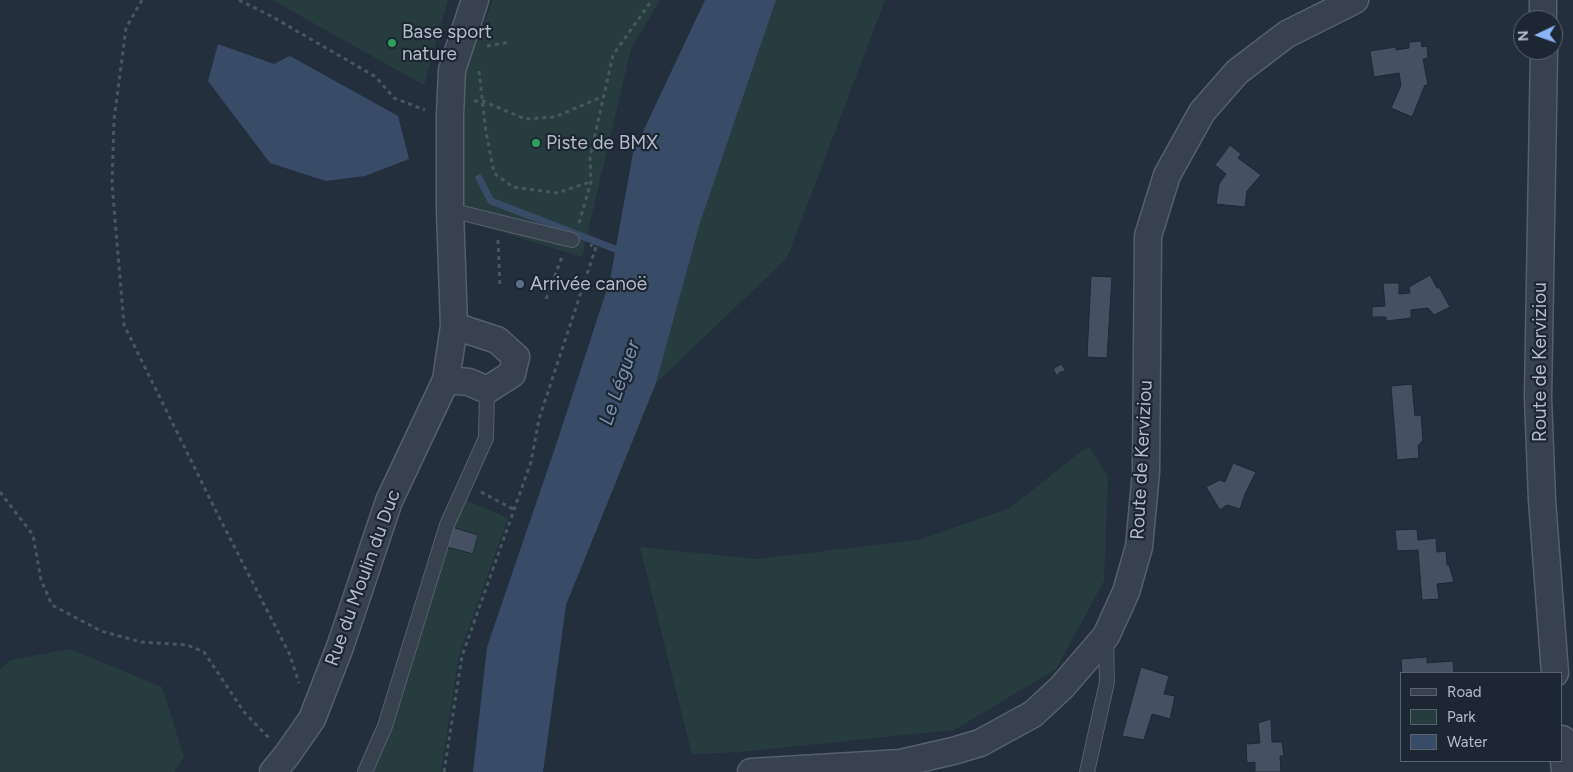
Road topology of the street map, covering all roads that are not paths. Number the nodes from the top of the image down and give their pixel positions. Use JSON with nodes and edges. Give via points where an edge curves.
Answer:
{"nodes":[{"id":1,"x":475,"y":0,"type":"edge"},
{"id":2,"x":1355,"y":0,"type":"edge"},
{"id":3,"x":1544,"y":60,"type":"edge"},
{"id":4,"x":450,"y":210,"type":"junction"},
{"id":5,"x":574,"y":235,"type":"road end"},
{"id":6,"x":454,"y":326,"type":"junction"},
{"id":7,"x":446,"y":380,"type":"junction"},
{"id":8,"x":487,"y":390,"type":"junction"},
{"id":9,"x":1106,"y":636,"type":"junction"},
{"id":10,"x":1555,"y":672,"type":"edge"},
{"id":11,"x":1563,"y":750,"type":"edge"},
{"id":12,"x":280,"y":764,"type":"edge"},
{"id":13,"x":866,"y":768,"type":"edge"},
{"id":14,"x":365,"y":772,"type":"edge"},
{"id":15,"x":751,"y":772,"type":"edge"},
{"id":16,"x":1087,"y":772,"type":"edge"},
{"id":17,"x":1565,"y":772,"type":"edge"}],
"edges":[{"from":1,"to":4,"type":"street","name":"Rue du Moulin du Duc","via":[[452,70]]},
{"from":2,"to":9,"type":"street","name":"Route de Kerviziou","via":[[1288,34],[1236,72],[1202,112],[1167,176],[1148,236],[1146,472],[1139,547],[1126,592]]},
{"from":3,"to":10,"type":"street","name":"Route de Kerviziou","via":[[1538,398]]},
{"from":4,"to":5,"type":"lane"},
{"from":4,"to":6,"type":"street","name":"Rue du Moulin du Duc"},
{"from":6,"to":7,"type":"street","name":"Rue du Moulin du Duc"},
{"from":6,"to":8,"type":"street","via":[[497,340],[516,357],[512,374]]},
{"from":7,"to":8,"type":"street","via":[[469,382]]},
{"from":7,"to":12,"type":"street","name":"Rue du Moulin du Duc","via":[[389,501],[312,719]]},
{"from":8,"to":14,"type":"lane","via":[[486,438],[448,525],[385,726]]},
{"from":9,"to":13,"type":"street","name":"Route de Kerviziou","via":[[1062,687],[1033,714],[980,743],[901,763]]},
{"from":9,"to":16,"type":"lane","via":[[1107,682]]},
{"from":11,"to":17,"type":"street"},
{"from":13,"to":15,"type":"street","name":"Route de Kerviziou"}]}
